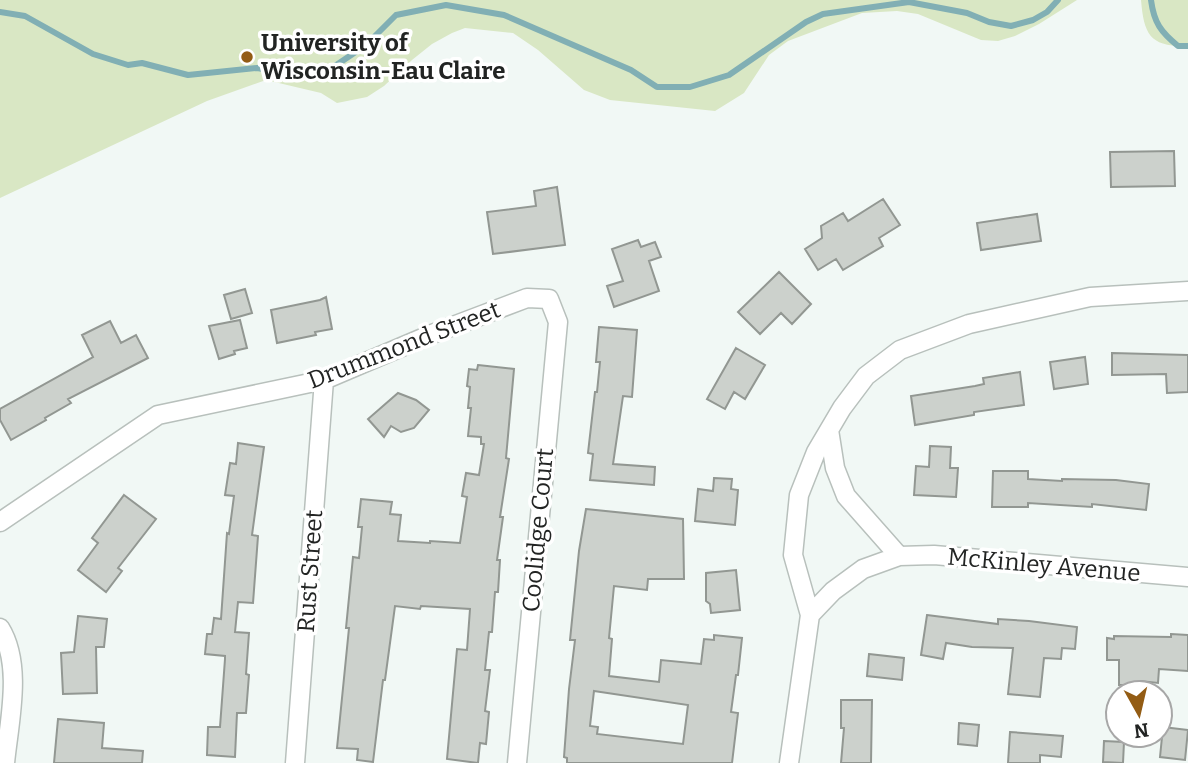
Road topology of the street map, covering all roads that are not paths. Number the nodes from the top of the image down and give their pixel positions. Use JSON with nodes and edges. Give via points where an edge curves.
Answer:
{"nodes":[{"id":1,"x":1188,"y":292,"type":"edge"},
{"id":2,"x":549,"y":299,"type":"joint"},
{"id":3,"x":324,"y":380,"type":"junction"},
{"id":4,"x":829,"y":430,"type":"junction"},
{"id":5,"x":0,"y":522,"type":"edge"},
{"id":6,"x":899,"y":556,"type":"junction"},
{"id":7,"x":1188,"y":577,"type":"edge"},
{"id":8,"x":810,"y":615,"type":"junction"},
{"id":9,"x":0,"y":628,"type":"edge"},
{"id":10,"x":5,"y":763,"type":"edge"},
{"id":11,"x":295,"y":763,"type":"edge"},
{"id":12,"x":517,"y":763,"type":"edge"},
{"id":13,"x":789,"y":763,"type":"edge"}],
"edges":[{"from":1,"to":4,"type":"street","via":[[1090,297],[969,324],[900,350],[866,376]]},
{"from":2,"to":3,"type":"street","name":"Drummond Street","via":[[527,298]]},
{"from":2,"to":12,"type":"street","name":"Coolidge Court","via":[[558,322]]},
{"from":3,"to":5,"type":"street","name":"Drummond Street","via":[[158,415]]},
{"from":3,"to":11,"type":"street","name":"Rust Street"},
{"from":4,"to":6,"type":"street","via":[[835,468],[846,496]]},
{"from":4,"to":8,"type":"street","via":[[799,495],[793,555]]},
{"from":6,"to":7,"type":"street","name":"McKinley Avenue","via":[[934,555]]},
{"from":6,"to":8,"type":"street","name":"McKinley Avenue","via":[[863,569]]},
{"from":8,"to":13,"type":"street"},
{"from":9,"to":10,"type":"street","via":[[7,639],[13,677]]}]}
